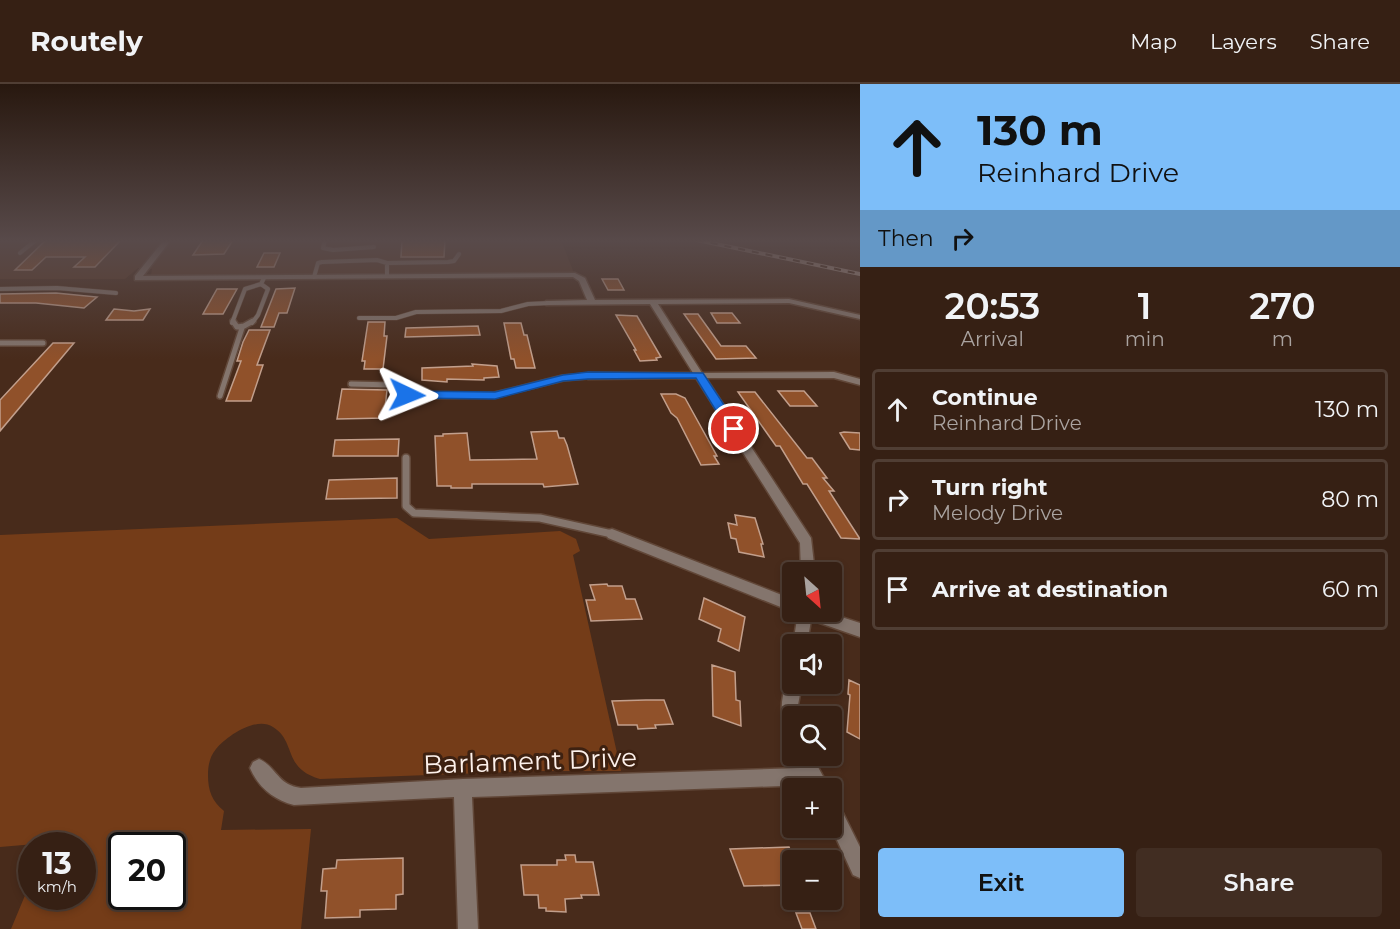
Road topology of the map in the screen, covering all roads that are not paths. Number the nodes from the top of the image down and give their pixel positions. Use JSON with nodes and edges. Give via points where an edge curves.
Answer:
{"nodes":[{"id":1,"x":197,"y":279,"type":"edge"},
{"id":2,"x":282,"y":279,"type":"edge"},
{"id":3,"x":581,"y":279,"type":"edge"},
{"id":4,"x":262,"y":281,"type":"junction"},
{"id":5,"x":0,"y":289,"type":"edge"},
{"id":6,"x":116,"y":293,"type":"dead end"},
{"id":7,"x":549,"y":303,"type":"joint"},
{"id":8,"x":592,"y":303,"type":"junction"},
{"id":9,"x":653,"y":303,"type":"junction"},
{"id":10,"x":860,"y":317,"type":"edge"},
{"id":11,"x":359,"y":318,"type":"dead end"},
{"id":12,"x":242,"y":328,"type":"junction"},
{"id":13,"x":43,"y":343,"type":"dead end"},
{"id":14,"x":0,"y":344,"type":"edge"},
{"id":15,"x":699,"y":375,"type":"junction"},
{"id":16,"x":588,"y":376,"type":"joint"},
{"id":17,"x":860,"y":382,"type":"edge"},
{"id":18,"x":351,"y":384,"type":"dead end"},
{"id":19,"x":220,"y":396,"type":"dead end"},
{"id":20,"x":406,"y":458,"type":"dead end"},
{"id":21,"x":612,"y":534,"type":"joint"},
{"id":22,"x":807,"y":562,"type":"edge"},
{"id":23,"x":782,"y":602,"type":"edge"},
{"id":24,"x":836,"y":622,"type":"edge"},
{"id":25,"x":860,"y":630,"type":"edge"},
{"id":26,"x":259,"y":768,"type":"dead end"},
{"id":27,"x":782,"y":784,"type":"edge"},
{"id":28,"x":463,"y":788,"type":"junction"},
{"id":29,"x":842,"y":830,"type":"edge"},
{"id":30,"x":860,"y":868,"type":"edge"},
{"id":31,"x":468,"y":929,"type":"edge"}],
"edges":[{"from":1,"to":4,"type":"street"},
{"from":2,"to":4,"type":"street"},
{"from":3,"to":8,"type":"street"},
{"from":4,"to":12,"type":"lane","via":[[268,289],[256,321]]},
{"from":4,"to":12,"type":"lane","via":[[245,289],[232,323]]},
{"from":5,"to":6,"type":"lane"},
{"from":7,"to":8,"type":"street"},
{"from":7,"to":11,"type":"lane","via":[[501,311],[416,312],[396,318]]},
{"from":8,"to":9,"type":"street"},
{"from":9,"to":10,"type":"street","via":[[789,301]]},
{"from":9,"to":15,"type":"street"},
{"from":12,"to":19,"type":"lane"},
{"from":13,"to":14,"type":"lane"},
{"from":15,"to":16,"type":"street"},
{"from":15,"to":17,"type":"street","via":[[834,375]]},
{"from":15,"to":22,"type":"street","via":[[806,542]]},
{"from":16,"to":18,"type":"lane","via":[[563,378],[495,395],[411,396],[394,385]]},
{"from":20,"to":21,"type":"lane","via":[[406,506],[414,513],[540,518]]},
{"from":21,"to":23,"type":"street"},
{"from":24,"to":25,"type":"street"},
{"from":26,"to":28,"type":"street","name":"Barlament Drive","via":[[280,792],[291,797]]},
{"from":27,"to":28,"type":"street","name":"Barlament Drive"},
{"from":28,"to":31,"type":"street"},
{"from":29,"to":30,"type":"street"}]}
